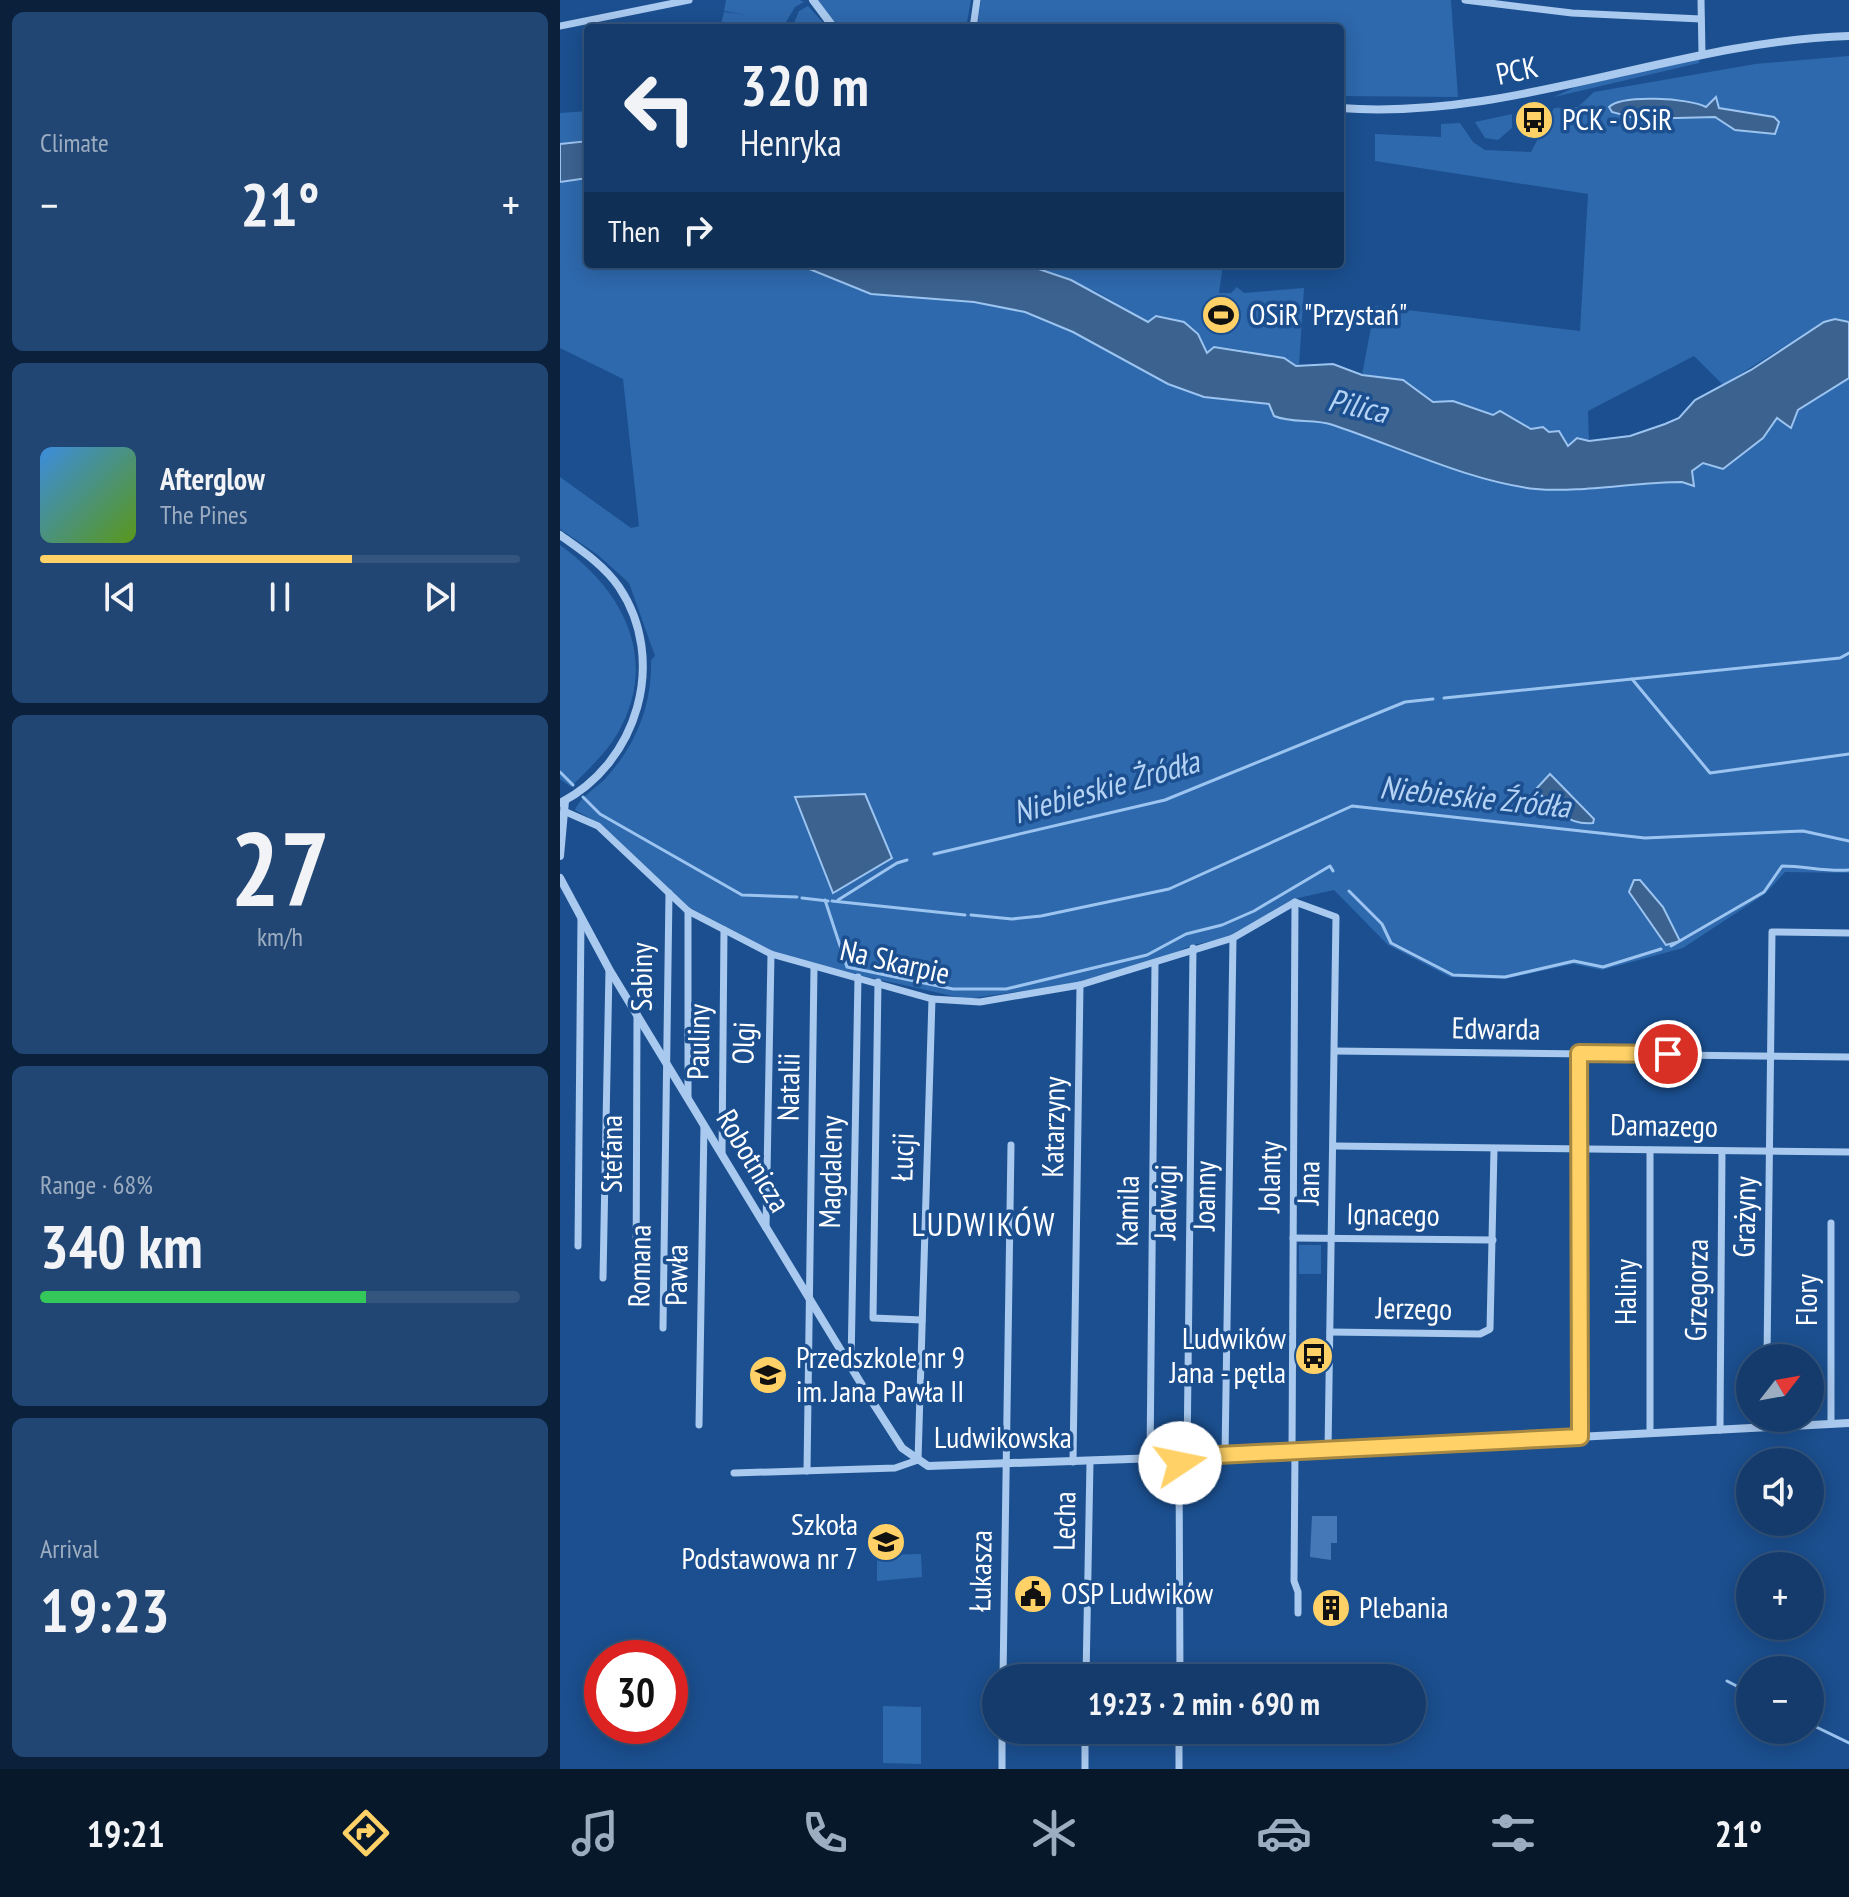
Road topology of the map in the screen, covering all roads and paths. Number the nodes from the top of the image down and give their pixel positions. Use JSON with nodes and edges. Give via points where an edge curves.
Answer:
{"nodes":[{"id":1,"x":689,"y":0,"type":"edge"},
{"id":2,"x":977,"y":0,"type":"edge"},
{"id":3,"x":1465,"y":0,"type":"edge"},
{"id":4,"x":1701,"y":0,"type":"edge"},
{"id":5,"x":813,"y":2,"type":"edge"},
{"id":6,"x":1701,"y":19,"type":"junction"},
{"id":7,"x":831,"y":24,"type":"edge"},
{"id":8,"x":974,"y":24,"type":"edge"},
{"id":9,"x":560,"y":26,"type":"edge"},
{"id":10,"x":1849,"y":36,"type":"edge"},
{"id":11,"x":1702,"y":53,"type":"junction"},
{"id":12,"x":1344,"y":108,"type":"edge"},
{"id":13,"x":560,"y":535,"type":"edge"},
{"id":14,"x":562,"y":802,"type":"edge"},
{"id":15,"x":566,"y":812,"type":"junction"},
{"id":16,"x":560,"y":856,"type":"edge"},
{"id":17,"x":560,"y":878,"type":"edge"},
{"id":18,"x":669,"y":893,"type":"junction"},
{"id":19,"x":1295,"y":902,"type":"junction"},
{"id":20,"x":688,"y":911,"type":"junction"},
{"id":21,"x":581,"y":918,"type":"junction"},
{"id":22,"x":724,"y":930,"type":"junction"},
{"id":23,"x":1849,"y":933,"type":"edge"},
{"id":24,"x":1233,"y":938,"type":"junction"},
{"id":25,"x":1193,"y":948,"type":"junction"},
{"id":26,"x":771,"y":954,"type":"junction"},
{"id":27,"x":1155,"y":963,"type":"junction"},
{"id":28,"x":814,"y":968,"type":"junction"},
{"id":29,"x":609,"y":969,"type":"junction"},
{"id":30,"x":858,"y":977,"type":"junction"},
{"id":31,"x":878,"y":982,"type":"junction"},
{"id":32,"x":1080,"y":985,"type":"junction"},
{"id":33,"x":932,"y":999,"type":"junction"},
{"id":34,"x":637,"y":1014,"type":"junction"},
{"id":35,"x":1335,"y":1051,"type":"junction"},
{"id":36,"x":1579,"y":1053,"type":"junction"},
{"id":37,"x":1771,"y":1056,"type":"junction"},
{"id":38,"x":1849,"y":1057,"type":"edge"},
{"id":39,"x":666,"y":1062,"type":"junction"},
{"id":40,"x":688,"y":1099,"type":"junction"},
{"id":41,"x":704,"y":1125,"type":"junction"},
{"id":42,"x":1011,"y":1145,"type":"dead end"},
{"id":43,"x":1334,"y":1146,"type":"junction"},
{"id":44,"x":1494,"y":1149,"type":"junction"},
{"id":45,"x":1581,"y":1149,"type":"junction"},
{"id":46,"x":1650,"y":1150,"type":"junction"},
{"id":47,"x":1722,"y":1151,"type":"junction"},
{"id":48,"x":1769,"y":1151,"type":"junction"},
{"id":49,"x":1849,"y":1152,"type":"edge"},
{"id":50,"x":722,"y":1155,"type":"junction"},
{"id":51,"x":1831,"y":1223,"type":"dead end"},
{"id":52,"x":766,"y":1229,"type":"junction"},
{"id":53,"x":1293,"y":1238,"type":"junction"},
{"id":54,"x":1332,"y":1238,"type":"junction"},
{"id":55,"x":1493,"y":1240,"type":"junction"},
{"id":56,"x":578,"y":1246,"type":"dead end"},
{"id":57,"x":603,"y":1278,"type":"dead end"},
{"id":58,"x":636,"y":1293,"type":"dead end"},
{"id":59,"x":811,"y":1302,"type":"junction"},
{"id":60,"x":922,"y":1320,"type":"junction"},
{"id":61,"x":663,"y":1328,"type":"dead end"},
{"id":62,"x":1330,"y":1332,"type":"junction"},
{"id":63,"x":1767,"y":1344,"type":"edge"},
{"id":64,"x":851,"y":1367,"type":"junction"},
{"id":65,"x":1849,"y":1423,"type":"edge"},
{"id":66,"x":1824,"y":1424,"type":"edge"},
{"id":67,"x":1831,"y":1424,"type":"junction"},
{"id":68,"x":699,"y":1425,"type":"dead end"},
{"id":69,"x":1736,"y":1428,"type":"edge"},
{"id":70,"x":1720,"y":1430,"type":"junction"},
{"id":71,"x":1650,"y":1433,"type":"junction"},
{"id":72,"x":1580,"y":1437,"type":"junction"},
{"id":73,"x":1328,"y":1450,"type":"junction"},
{"id":74,"x":1294,"y":1452,"type":"junction"},
{"id":75,"x":1225,"y":1455,"type":"junction"},
{"id":76,"x":1183,"y":1457,"type":"junction"},
{"id":77,"x":1150,"y":1459,"type":"junction"},
{"id":78,"x":918,"y":1460,"type":"junction"},
{"id":79,"x":1073,"y":1462,"type":"junction"},
{"id":80,"x":1090,"y":1462,"type":"junction"},
{"id":81,"x":1007,"y":1464,"type":"junction"},
{"id":82,"x":807,"y":1471,"type":"junction"},
{"id":83,"x":734,"y":1473,"type":"dead end"},
{"id":84,"x":1298,"y":1613,"type":"dead end"},
{"id":85,"x":1003,"y":1664,"type":"edge"},
{"id":86,"x":1086,"y":1664,"type":"edge"},
{"id":87,"x":1180,"y":1664,"type":"edge"},
{"id":88,"x":1002,"y":1744,"type":"edge"},
{"id":89,"x":1085,"y":1744,"type":"edge"},
{"id":90,"x":1179,"y":1744,"type":"edge"},
{"id":91,"x":1002,"y":1769,"type":"edge"},
{"id":92,"x":1085,"y":1769,"type":"edge"},
{"id":93,"x":1179,"y":1769,"type":"edge"}],
"edges":[{"from":1,"to":9,"type":"street"},
{"from":2,"to":8,"type":"street"},
{"from":3,"to":6,"type":"street","via":[[1572,13]]},
{"from":4,"to":6,"type":"street"},
{"from":5,"to":7,"type":"street"},
{"from":6,"to":11,"type":"street"},
{"from":10,"to":11,"type":"street","name":"PCK"},
{"from":11,"to":12,"type":"street","name":"PCK","via":[[1466,106]]},
{"from":13,"to":14,"type":"street","via":[[604,569],[625,596],[641,639],[643,672],[637,711],[622,743],[592,779]]},
{"from":14,"to":15,"type":"street"},
{"from":15,"to":16,"type":"street"},
{"from":15,"to":18,"type":"street","name":"Na Skarpie","via":[[598,826]]},
{"from":17,"to":21,"type":"street","name":"Robotnicza"},
{"from":18,"to":20,"type":"street","name":"Na Skarpie"},
{"from":18,"to":39,"type":"street","name":"Sabiny"},
{"from":19,"to":24,"type":"street","name":"Na Skarpie"},
{"from":19,"to":35,"type":"street","name":"Jana","via":[[1336,917]]},
{"from":19,"to":53,"type":"street","name":"Jolanty"},
{"from":20,"to":22,"type":"street","name":"Na Skarpie"},
{"from":20,"to":40,"type":"street"},
{"from":21,"to":29,"type":"street","name":"Robotnicza"},
{"from":21,"to":56,"type":"street"},
{"from":22,"to":26,"type":"street","name":"Na Skarpie"},
{"from":22,"to":50,"type":"street","name":"Pauliny"},
{"from":23,"to":37,"type":"street","name":"Grażyny","via":[[1772,932]]},
{"from":24,"to":25,"type":"street","name":"Na Skarpie"},
{"from":24,"to":75,"type":"street","name":"Joanny"},
{"from":25,"to":27,"type":"street","name":"Na Skarpie"},
{"from":25,"to":76,"type":"street","name":"Jadwigi"},
{"from":26,"to":28,"type":"street","name":"Na Skarpie"},
{"from":26,"to":52,"type":"street","name":"Olgi"},
{"from":27,"to":32,"type":"street","name":"Na Skarpie"},
{"from":27,"to":77,"type":"street","name":"Kamila"},
{"from":28,"to":30,"type":"street","name":"Na Skarpie"},
{"from":28,"to":59,"type":"street","name":"Natalii"},
{"from":29,"to":34,"type":"street","name":"Robotnicza"},
{"from":29,"to":57,"type":"street"},
{"from":30,"to":31,"type":"street","name":"Na Skarpie"},
{"from":30,"to":64,"type":"street","name":"Magdaleny"},
{"from":31,"to":33,"type":"street","name":"Na Skarpie"},
{"from":31,"to":60,"type":"street","via":[[873,1318]]},
{"from":32,"to":33,"type":"street","name":"Na Skarpie","via":[[980,1002]]},
{"from":32,"to":79,"type":"street","name":"Katarzyny"},
{"from":33,"to":60,"type":"street","name":"Łucji"},
{"from":34,"to":39,"type":"street","name":"Robotnicza"},
{"from":34,"to":58,"type":"street","name":"Stefana"},
{"from":35,"to":36,"type":"street","name":"Edwarda"},
{"from":35,"to":43,"type":"street","name":"Jana"},
{"from":36,"to":37,"type":"street","name":"Edwarda"},
{"from":36,"to":45,"type":"street"},
{"from":37,"to":38,"type":"street","name":"Edwarda"},
{"from":37,"to":48,"type":"street","name":"Grażyny"},
{"from":39,"to":40,"type":"street","name":"Robotnicza"},
{"from":39,"to":61,"type":"street","name":"Romana"},
{"from":40,"to":41,"type":"street","name":"Robotnicza"},
{"from":41,"to":50,"type":"street","name":"Robotnicza"},
{"from":41,"to":68,"type":"street","name":"Pawła"},
{"from":42,"to":81,"type":"street","name":"Łukasza"},
{"from":43,"to":44,"type":"street","name":"Damazego"},
{"from":43,"to":54,"type":"street","name":"Jana"},
{"from":44,"to":45,"type":"street","name":"Damazego"},
{"from":44,"to":55,"type":"street"},
{"from":45,"to":46,"type":"street","name":"Damazego"},
{"from":45,"to":72,"type":"street"},
{"from":46,"to":47,"type":"street","name":"Damazego"},
{"from":46,"to":71,"type":"street","name":"Haliny"},
{"from":47,"to":48,"type":"street","name":"Damazego"},
{"from":47,"to":70,"type":"street","name":"Grzegorza"},
{"from":48,"to":49,"type":"street","name":"Damazego"},
{"from":48,"to":63,"type":"street","name":"Grażyny"},
{"from":50,"to":52,"type":"street","name":"Robotnicza"},
{"from":51,"to":67,"type":"street","name":"Flory"},
{"from":52,"to":59,"type":"street","name":"Robotnicza"},
{"from":53,"to":54,"type":"street","name":"Ignacego"},
{"from":53,"to":74,"type":"street","name":"Jolanty"},
{"from":54,"to":55,"type":"street","name":"Ignacego"},
{"from":54,"to":62,"type":"street","name":"Jana"},
{"from":55,"to":62,"type":"street","name":"Jerzego","via":[[1490,1329],[1480,1334]]},
{"from":59,"to":64,"type":"street","name":"Robotnicza"},
{"from":59,"to":82,"type":"street","name":"Natalii"},
{"from":60,"to":78,"type":"street","name":"Łucji"},
{"from":62,"to":73,"type":"street","name":"Jana"},
{"from":64,"to":78,"type":"street","name":"Robotnicza","via":[[897,1441]]},
{"from":65,"to":67,"type":"street","name":"Ludwikowska"},
{"from":66,"to":67,"type":"street","name":"Ludwikowska"},
{"from":69,"to":70,"type":"street","name":"Ludwikowska"},
{"from":70,"to":71,"type":"street","name":"Ludwikowska"},
{"from":71,"to":72,"type":"street","name":"Ludwikowska"},
{"from":72,"to":73,"type":"street","name":"Ludwikowska"},
{"from":73,"to":74,"type":"street","name":"Ludwikowska"},
{"from":74,"to":75,"type":"street","name":"Ludwikowska"},
{"from":74,"to":84,"type":"street"},
{"from":75,"to":76,"type":"street","name":"Ludwikowska"},
{"from":76,"to":77,"type":"street","name":"Ludwikowska"},
{"from":76,"to":87,"type":"street"},
{"from":77,"to":80,"type":"street","name":"Ludwikowska"},
{"from":78,"to":81,"type":"street","name":"Ludwikowska","via":[[938,1467]]},
{"from":78,"to":82,"type":"street","name":"Ludwikowska","via":[[906,1467]]},
{"from":79,"to":80,"type":"street","name":"Ludwikowska"},
{"from":79,"to":81,"type":"street","name":"Ludwikowska"},
{"from":80,"to":86,"type":"street","name":"Lecha"},
{"from":81,"to":85,"type":"street","name":"Łukasza"},
{"from":82,"to":83,"type":"street","name":"Ludwikowska"},
{"from":88,"to":91,"type":"street"},
{"from":89,"to":92,"type":"street"},
{"from":90,"to":93,"type":"street"}]}
